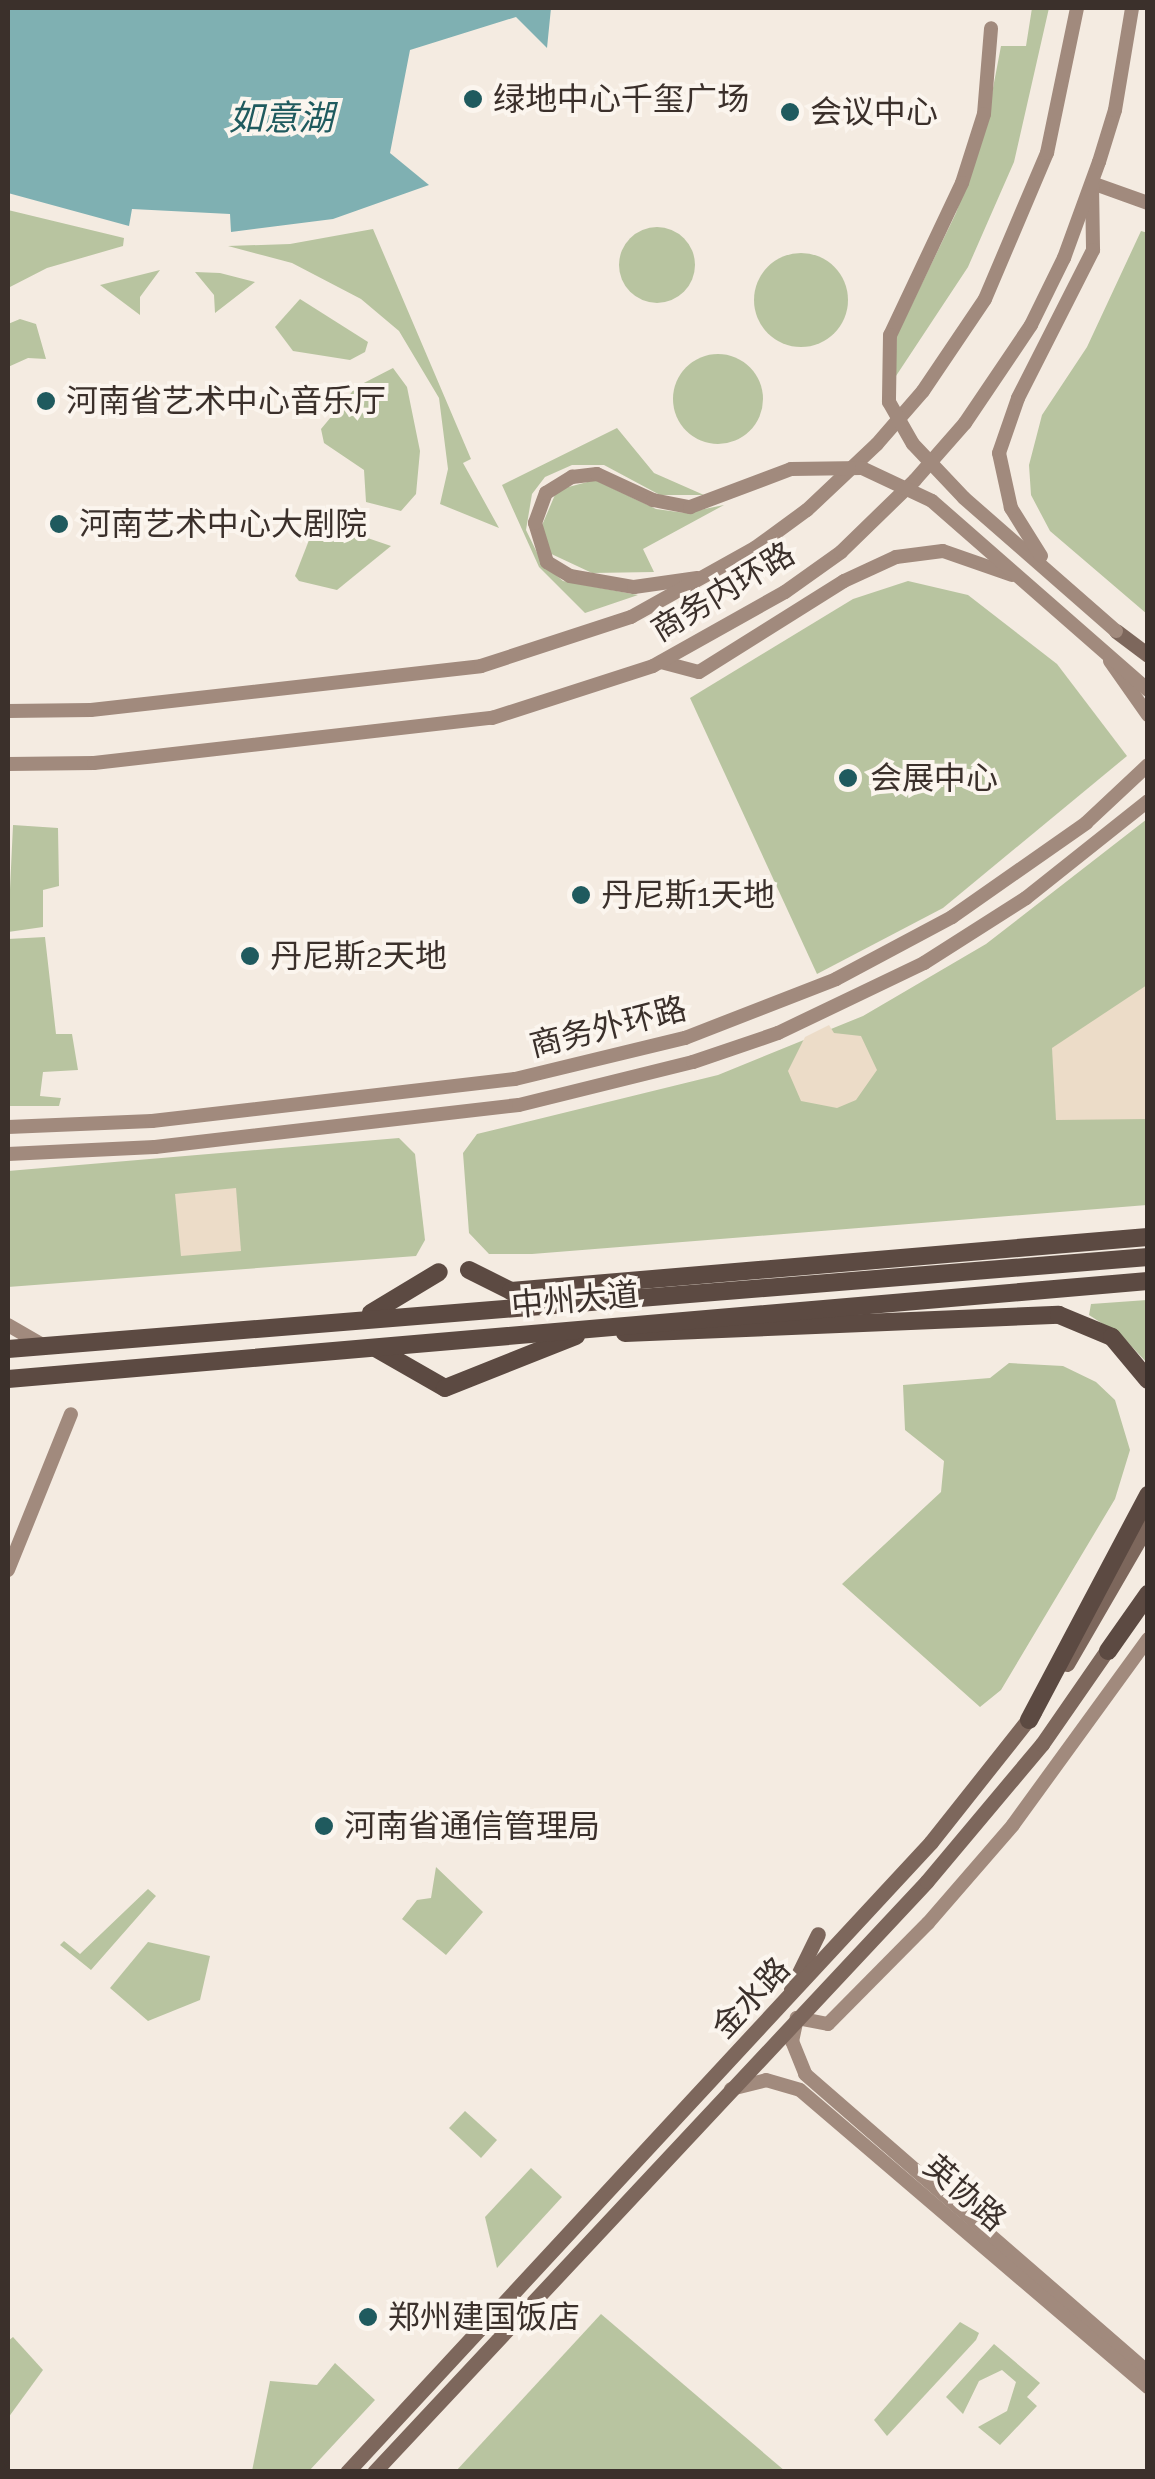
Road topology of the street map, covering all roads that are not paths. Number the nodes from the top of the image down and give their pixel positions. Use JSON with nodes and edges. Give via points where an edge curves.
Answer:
{"nodes":[{"id":1,"x":1077,"y":8,"type":"edge"},
{"id":2,"x":1132,"y":8,"type":"edge"},
{"id":3,"x":991,"y":28,"type":"dead end"},
{"id":4,"x":1093,"y":179,"type":"junction"},
{"id":5,"x":1148,"y":193,"type":"edge"},
{"id":6,"x":1148,"y":203,"type":"edge"},
{"id":7,"x":717,"y":573,"type":"junction"},
{"id":8,"x":1022,"y":580,"type":"junction"},
{"id":9,"x":1075,"y":594,"type":"junction"},
{"id":10,"x":1116,"y":631,"type":"joint"},
{"id":11,"x":1101,"y":649,"type":"junction"},
{"id":12,"x":1148,"y":658,"type":"edge"},
{"id":13,"x":661,"y":662,"type":"junction"},
{"id":14,"x":1148,"y":690,"type":"edge"},
{"id":15,"x":8,"y":711,"type":"edge"},
{"id":16,"x":1148,"y":714,"type":"edge"},
{"id":17,"x":8,"y":764,"type":"edge"},
{"id":18,"x":1148,"y":766,"type":"edge"},
{"id":19,"x":1148,"y":800,"type":"edge"},
{"id":20,"x":8,"y":1128,"type":"edge"},
{"id":21,"x":8,"y":1154,"type":"edge"},
{"id":22,"x":1148,"y":1238,"type":"edge"},
{"id":23,"x":1148,"y":1257,"type":"edge"},
{"id":24,"x":1026,"y":1259,"type":"junction"},
{"id":25,"x":469,"y":1270,"type":"dead end"},
{"id":26,"x":439,"y":1272,"type":"dead end"},
{"id":27,"x":1148,"y":1282,"type":"edge"},
{"id":28,"x":358,"y":1319,"type":"junction"},
{"id":29,"x":8,"y":1325,"type":"edge"},
{"id":30,"x":591,"y":1329,"type":"junction"},
{"id":31,"x":43,"y":1346,"type":"junction"},
{"id":32,"x":376,"y":1348,"type":"junction"},
{"id":33,"x":8,"y":1349,"type":"edge"},
{"id":34,"x":8,"y":1379,"type":"edge"},
{"id":35,"x":1148,"y":1380,"type":"edge"},
{"id":36,"x":1148,"y":1494,"type":"edge"},
{"id":37,"x":1148,"y":1524,"type":"edge"},
{"id":38,"x":8,"y":1546,"type":"edge"},
{"id":39,"x":8,"y":1570,"type":"edge"},
{"id":40,"x":1148,"y":1584,"type":"edge"},
{"id":41,"x":1148,"y":1594,"type":"edge"},
{"id":42,"x":1148,"y":1639,"type":"edge"},
{"id":43,"x":1108,"y":1650,"type":"junction"},
{"id":44,"x":1029,"y":1720,"type":"junction"},
{"id":45,"x":818,"y":1934,"type":"dead end"},
{"id":46,"x":783,"y":2006,"type":"junction"},
{"id":47,"x":796,"y":2018,"type":"junction"},
{"id":48,"x":730,"y":2089,"type":"junction"},
{"id":49,"x":1148,"y":2372,"type":"edge"},
{"id":50,"x":1148,"y":2387,"type":"edge"},
{"id":51,"x":347,"y":2472,"type":"edge"},
{"id":52,"x":374,"y":2472,"type":"edge"}],
"edges":[{"from":1,"to":7,"type":"street","name":"商务内环路","via":[[1061,104],[1036,184],[967,328],[923,391],[854,467],[807,510]]},
{"from":2,"to":4,"type":"street","name":"商务内环路","via":[[1115,110]]},
{"from":3,"to":9,"type":"street","bridge":true,"via":[[984,114],[962,183],[890,335],[885,382],[913,444]]},
{"from":4,"to":5,"type":"street"},
{"from":4,"to":6,"type":"street"},
{"from":4,"to":9,"type":"street","bridge":true,"via":[[1094,250],[1018,398],[999,453],[1011,508],[1032,546]]},
{"from":4,"to":13,"type":"street","name":"商务内环路","via":[[1031,325],[940,453],[841,552],[744,618]]},
{"from":7,"to":8,"type":"street","bridge":true,"via":[[634,586],[570,576],[548,562],[535,536],[540,502],[562,480],[597,474],[653,500],[699,506],[780,472],[823,464],[862,468],[932,501]]},
{"from":7,"to":15,"type":"street","name":"商务内环路","via":[[599,630],[481,666],[91,710]]},
{"from":8,"to":11,"type":"street","bridge":true},
{"from":8,"to":13,"type":"street","via":[[963,555],[922,551],[857,574],[699,672]]},
{"from":9,"to":10,"type":"street","bridge":true},
{"from":10,"to":12,"type":"main road"},
{"from":11,"to":14,"type":"street","bridge":true},
{"from":11,"to":16,"type":"street","bridge":true},
{"from":13,"to":17,"type":"street","name":"商务内环路","via":[[538,706],[440,727],[94,763]]},
{"from":18,"to":20,"type":"street","name":"商务外环路","via":[[1075,831],[952,917],[836,979],[685,1038],[515,1079],[152,1120]]},
{"from":19,"to":21,"type":"street","name":"商务外环路","via":[[1026,898],[924,963],[778,1033],[706,1058],[589,1092],[499,1108],[155,1147]]},
{"from":22,"to":24,"type":"highway"},
{"from":23,"to":24,"type":"highway","name":"中州大道"},
{"from":24,"to":25,"type":"highway","via":[[511,1292]]},
{"from":24,"to":28,"type":"highway","name":"中州大道"},
{"from":26,"to":28,"type":"highway"},
{"from":27,"to":30,"type":"highway","name":"中州大道"},
{"from":28,"to":31,"type":"highway","name":"中州大道"},
{"from":29,"to":31,"type":"street"},
{"from":30,"to":32,"type":"highway","name":"中州大道"},
{"from":30,"to":32,"type":"highway","via":[[446,1388]]},
{"from":30,"to":35,"type":"highway","via":[[665,1336],[1034,1313],[1071,1318],[1122,1345]]},
{"from":31,"to":33,"type":"highway","name":"中州大道"},
{"from":32,"to":34,"type":"highway","name":"中州大道"},
{"from":36,"to":44,"type":"highway"},
{"from":37,"to":44,"type":"main road","name":"金水路"},
{"from":38,"to":39,"type":"street","via":[[70,1414]]},
{"from":40,"to":43,"type":"main road","name":"金水路"},
{"from":41,"to":43,"type":"highway"},
{"from":42,"to":47,"type":"street","via":[[1013,1826],[928,1922],[828,2024]]},
{"from":43,"to":47,"type":"main road","name":"金水路","via":[[988,1813]]},
{"from":44,"to":46,"type":"main road","name":"金水路","via":[[932,1842]]},
{"from":45,"to":46,"type":"main road"},
{"from":46,"to":51,"type":"main road","name":"金水路"},
{"from":47,"to":48,"type":"main road","name":"金水路"},
{"from":47,"to":49,"type":"street","name":"英协路","via":[[792,2041],[805,2074]]},
{"from":48,"to":50,"type":"street","name":"英协路","via":[[766,2080],[800,2090]]},
{"from":48,"to":52,"type":"main road","name":"金水路"}]}
